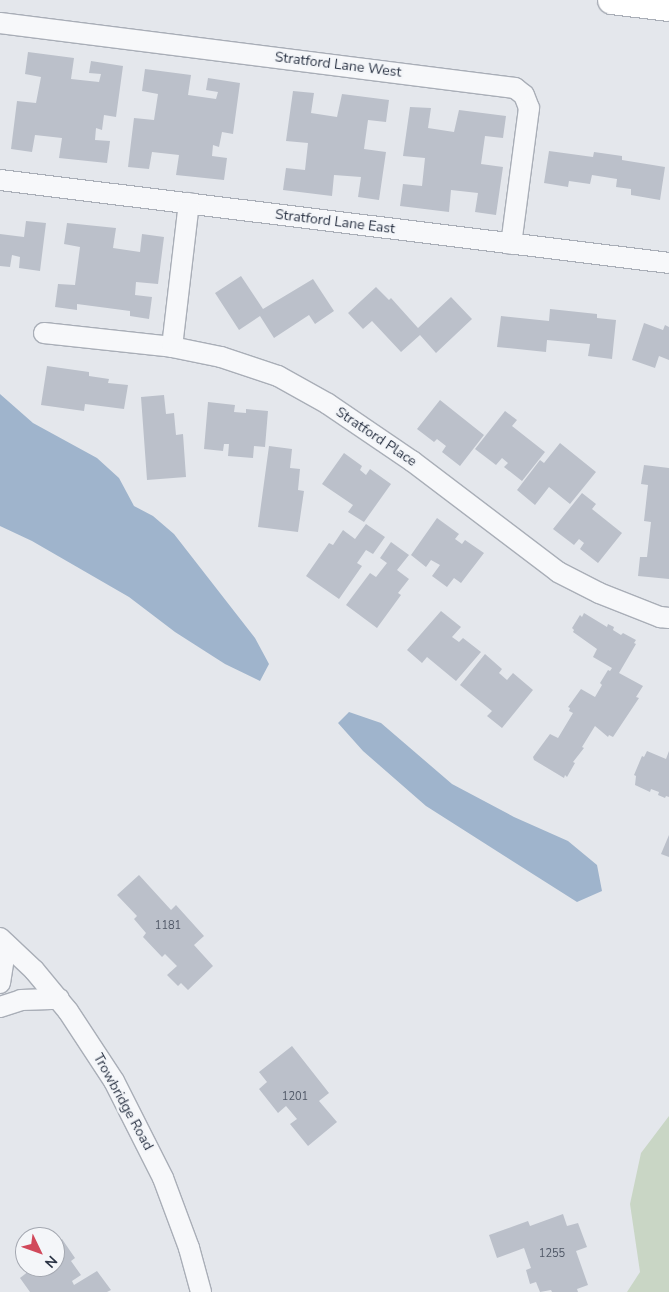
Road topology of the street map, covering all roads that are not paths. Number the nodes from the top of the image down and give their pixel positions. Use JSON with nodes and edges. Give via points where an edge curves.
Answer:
{"nodes":[{"id":1,"x":612,"y":0,"type":"edge"},
{"id":2,"x":669,"y":7,"type":"edge"},
{"id":3,"x":0,"y":23,"type":"edge"},
{"id":4,"x":0,"y":180,"type":"edge"},
{"id":5,"x":188,"y":203,"type":"junction"},
{"id":6,"x":511,"y":244,"type":"junction"},
{"id":7,"x":669,"y":263,"type":"edge"},
{"id":8,"x":44,"y":332,"type":"dead end"},
{"id":9,"x":172,"y":347,"type":"junction"},
{"id":10,"x":666,"y":621,"type":"edge"},
{"id":11,"x":3,"y":941,"type":"edge"},
{"id":12,"x":0,"y":984,"type":"edge"},
{"id":13,"x":59,"y":1000,"type":"junction"},
{"id":14,"x":0,"y":1007,"type":"edge"},
{"id":15,"x":200,"y":1292,"type":"edge"}],
"edges":[{"from":1,"to":2,"type":"main road"},
{"from":3,"to":6,"type":"street","name":"Stratford Lane West","via":[[515,88],[524,95],[529,108]]},
{"from":4,"to":5,"type":"street","name":"Stratford Lane East"},
{"from":5,"to":6,"type":"street","name":"Stratford Lane East"},
{"from":5,"to":9,"type":"street"},
{"from":6,"to":7,"type":"street","name":"Stratford Lane East"},
{"from":8,"to":9,"type":"street","name":"Stratford Place"},
{"from":9,"to":10,"type":"street","name":"Stratford Place","via":[[246,364],[297,385],[412,461],[558,572]]},
{"from":11,"to":12,"type":"street"},
{"from":11,"to":13,"type":"street","name":"Trowbridge Road"},
{"from":13,"to":14,"type":"street","via":[[21,1000]]},
{"from":13,"to":15,"type":"street","name":"Trowbridge Road","via":[[105,1065],[149,1146],[177,1213]]}]}
